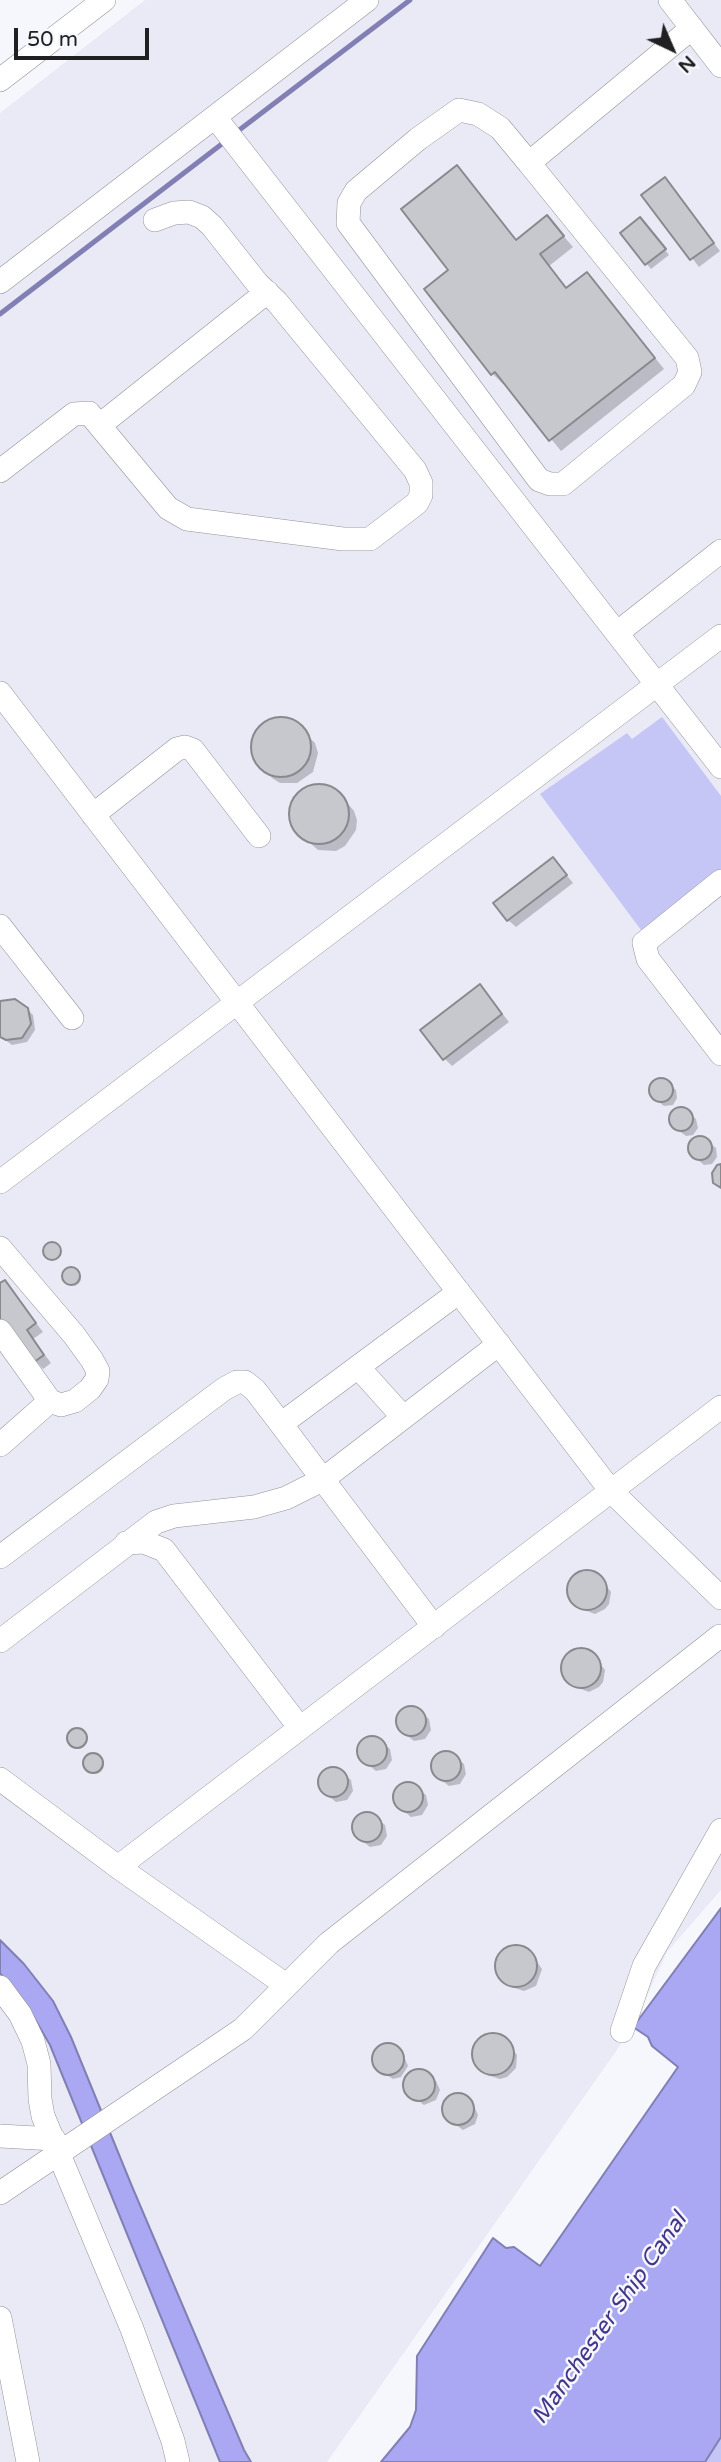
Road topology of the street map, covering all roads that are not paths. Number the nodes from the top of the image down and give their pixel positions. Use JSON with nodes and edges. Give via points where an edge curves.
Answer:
{"nodes":[{"id":1,"x":104,"y":0,"type":"edge"},
{"id":2,"x":367,"y":0,"type":"edge"},
{"id":3,"x":670,"y":0,"type":"edge"},
{"id":4,"x":692,"y":28,"type":"junction"},
{"id":5,"x":721,"y":66,"type":"edge"},
{"id":6,"x":0,"y":80,"type":"edge"},
{"id":7,"x":215,"y":117,"type":"junction"},
{"id":8,"x":529,"y":163,"type":"junction"},
{"id":9,"x":155,"y":220,"type":"dead end"},
{"id":10,"x":0,"y":282,"type":"edge"},
{"id":11,"x":267,"y":292,"type":"junction"},
{"id":12,"x":100,"y":425,"type":"junction"},
{"id":13,"x":0,"y":471,"type":"edge"},
{"id":14,"x":721,"y":551,"type":"edge"},
{"id":15,"x":617,"y":633,"type":"junction"},
{"id":16,"x":721,"y":636,"type":"edge"},
{"id":17,"x":657,"y":685,"type":"junction"},
{"id":18,"x":2,"y":699,"type":"edge"},
{"id":19,"x":721,"y":767,"type":"edge"},
{"id":20,"x":93,"y":815,"type":"junction"},
{"id":21,"x":259,"y":836,"type":"dead end"},
{"id":22,"x":721,"y":881,"type":"edge"},
{"id":23,"x":0,"y":926,"type":"edge"},
{"id":24,"x":236,"y":1003,"type":"junction"},
{"id":25,"x":72,"y":1018,"type":"dead end"},
{"id":26,"x":721,"y":1054,"type":"edge"},
{"id":27,"x":0,"y":1182,"type":"edge"},
{"id":28,"x":0,"y":1248,"type":"edge"},
{"id":29,"x":458,"y":1292,"type":"junction"},
{"id":30,"x":0,"y":1331,"type":"edge"},
{"id":31,"x":499,"y":1344,"type":"junction"},
{"id":32,"x":358,"y":1367,"type":"junction"},
{"id":33,"x":50,"y":1401,"type":"junction"},
{"id":34,"x":721,"y":1407,"type":"edge"},
{"id":35,"x":403,"y":1418,"type":"junction"},
{"id":36,"x":281,"y":1424,"type":"junction"},
{"id":37,"x":0,"y":1445,"type":"edge"},
{"id":38,"x":322,"y":1480,"type":"junction"},
{"id":39,"x":611,"y":1491,"type":"junction"},
{"id":40,"x":126,"y":1543,"type":"junction"},
{"id":41,"x":0,"y":1558,"type":"edge"},
{"id":42,"x":721,"y":1598,"type":"edge"},
{"id":43,"x":434,"y":1627,"type":"junction"},
{"id":44,"x":719,"y":1636,"type":"edge"},
{"id":45,"x":0,"y":1641,"type":"edge"},
{"id":46,"x":300,"y":1728,"type":"junction"},
{"id":47,"x":0,"y":1779,"type":"edge"},
{"id":48,"x":721,"y":1830,"type":"edge"},
{"id":49,"x":118,"y":1867,"type":"junction"},
{"id":50,"x":286,"y":1985,"type":"junction"},
{"id":51,"x":0,"y":1987,"type":"edge"},
{"id":52,"x":622,"y":2031,"type":"dead end"},
{"id":53,"x":0,"y":2136,"type":"edge"},
{"id":54,"x":59,"y":2148,"type":"junction"},
{"id":55,"x":0,"y":2193,"type":"edge"},
{"id":56,"x":0,"y":2318,"type":"edge"},
{"id":57,"x":28,"y":2462,"type":"edge"},
{"id":58,"x":178,"y":2462,"type":"edge"}],
"edges":[{"from":1,"to":6,"type":"lane"},
{"from":2,"to":7,"type":"lane"},
{"from":3,"to":4,"type":"lane"},
{"from":4,"to":5,"type":"lane"},
{"from":4,"to":8,"type":"lane"},
{"from":7,"to":10,"type":"lane"},
{"from":7,"to":15,"type":"lane"},
{"from":8,"to":8,"type":"lane","via":[[687,358],[690,372],[684,385],[563,484],[539,480],[348,223],[349,203],[356,191],[459,110],[478,114],[499,128]]},
{"from":9,"to":11,"type":"lane","via":[[189,212],[202,217]]},
{"from":11,"to":12,"type":"lane"},
{"from":11,"to":12,"type":"lane","via":[[415,470],[421,483],[417,503],[380,533],[370,539],[343,539],[187,519],[168,508]]},
{"from":12,"to":13,"type":"lane","via":[[89,412],[74,414]]},
{"from":14,"to":15,"type":"lane"},
{"from":15,"to":17,"type":"lane"},
{"from":16,"to":17,"type":"lane"},
{"from":17,"to":19,"type":"lane"},
{"from":17,"to":24,"type":"lane"},
{"from":18,"to":20,"type":"lane"},
{"from":20,"to":21,"type":"lane","via":[[185,747],[193,750]]},
{"from":20,"to":24,"type":"lane"},
{"from":22,"to":26,"type":"lane","via":[[644,943],[648,959]]},
{"from":23,"to":25,"type":"lane"},
{"from":24,"to":27,"type":"lane"},
{"from":24,"to":29,"type":"lane"},
{"from":28,"to":33,"type":"lane","via":[[74,1335],[98,1371],[90,1389],[75,1401],[61,1405]]},
{"from":29,"to":31,"type":"lane"},
{"from":29,"to":32,"type":"lane"},
{"from":30,"to":33,"type":"lane"},
{"from":31,"to":35,"type":"lane"},
{"from":31,"to":39,"type":"lane"},
{"from":32,"to":35,"type":"lane"},
{"from":32,"to":36,"type":"lane"},
{"from":33,"to":37,"type":"lane"},
{"from":34,"to":39,"type":"lane"},
{"from":35,"to":38,"type":"lane"},
{"from":36,"to":38,"type":"lane"},
{"from":36,"to":41,"type":"lane","via":[[255,1390],[237,1382]]},
{"from":38,"to":40,"type":"lane","via":[[254,1507],[174,1516],[156,1522]]},
{"from":38,"to":43,"type":"lane"},
{"from":39,"to":42,"type":"lane"},
{"from":39,"to":43,"type":"lane"},
{"from":40,"to":45,"type":"lane"},
{"from":40,"to":46,"type":"lane","via":[[144,1542],[164,1550]]},
{"from":43,"to":46,"type":"lane"},
{"from":44,"to":50,"type":"lane","via":[[329,1943]]},
{"from":46,"to":49,"type":"lane"},
{"from":47,"to":49,"type":"lane"},
{"from":48,"to":52,"type":"lane","via":[[644,1966]]},
{"from":49,"to":50,"type":"lane"},
{"from":50,"to":54,"type":"lane","via":[[243,2029],[121,2113]]},
{"from":51,"to":54,"type":"lane","via":[[33,2041],[44,2116]]},
{"from":53,"to":54,"type":"lane"},
{"from":54,"to":55,"type":"lane"},
{"from":54,"to":58,"type":"lane","via":[[132,2329]]},
{"from":56,"to":57,"type":"lane"}]}
